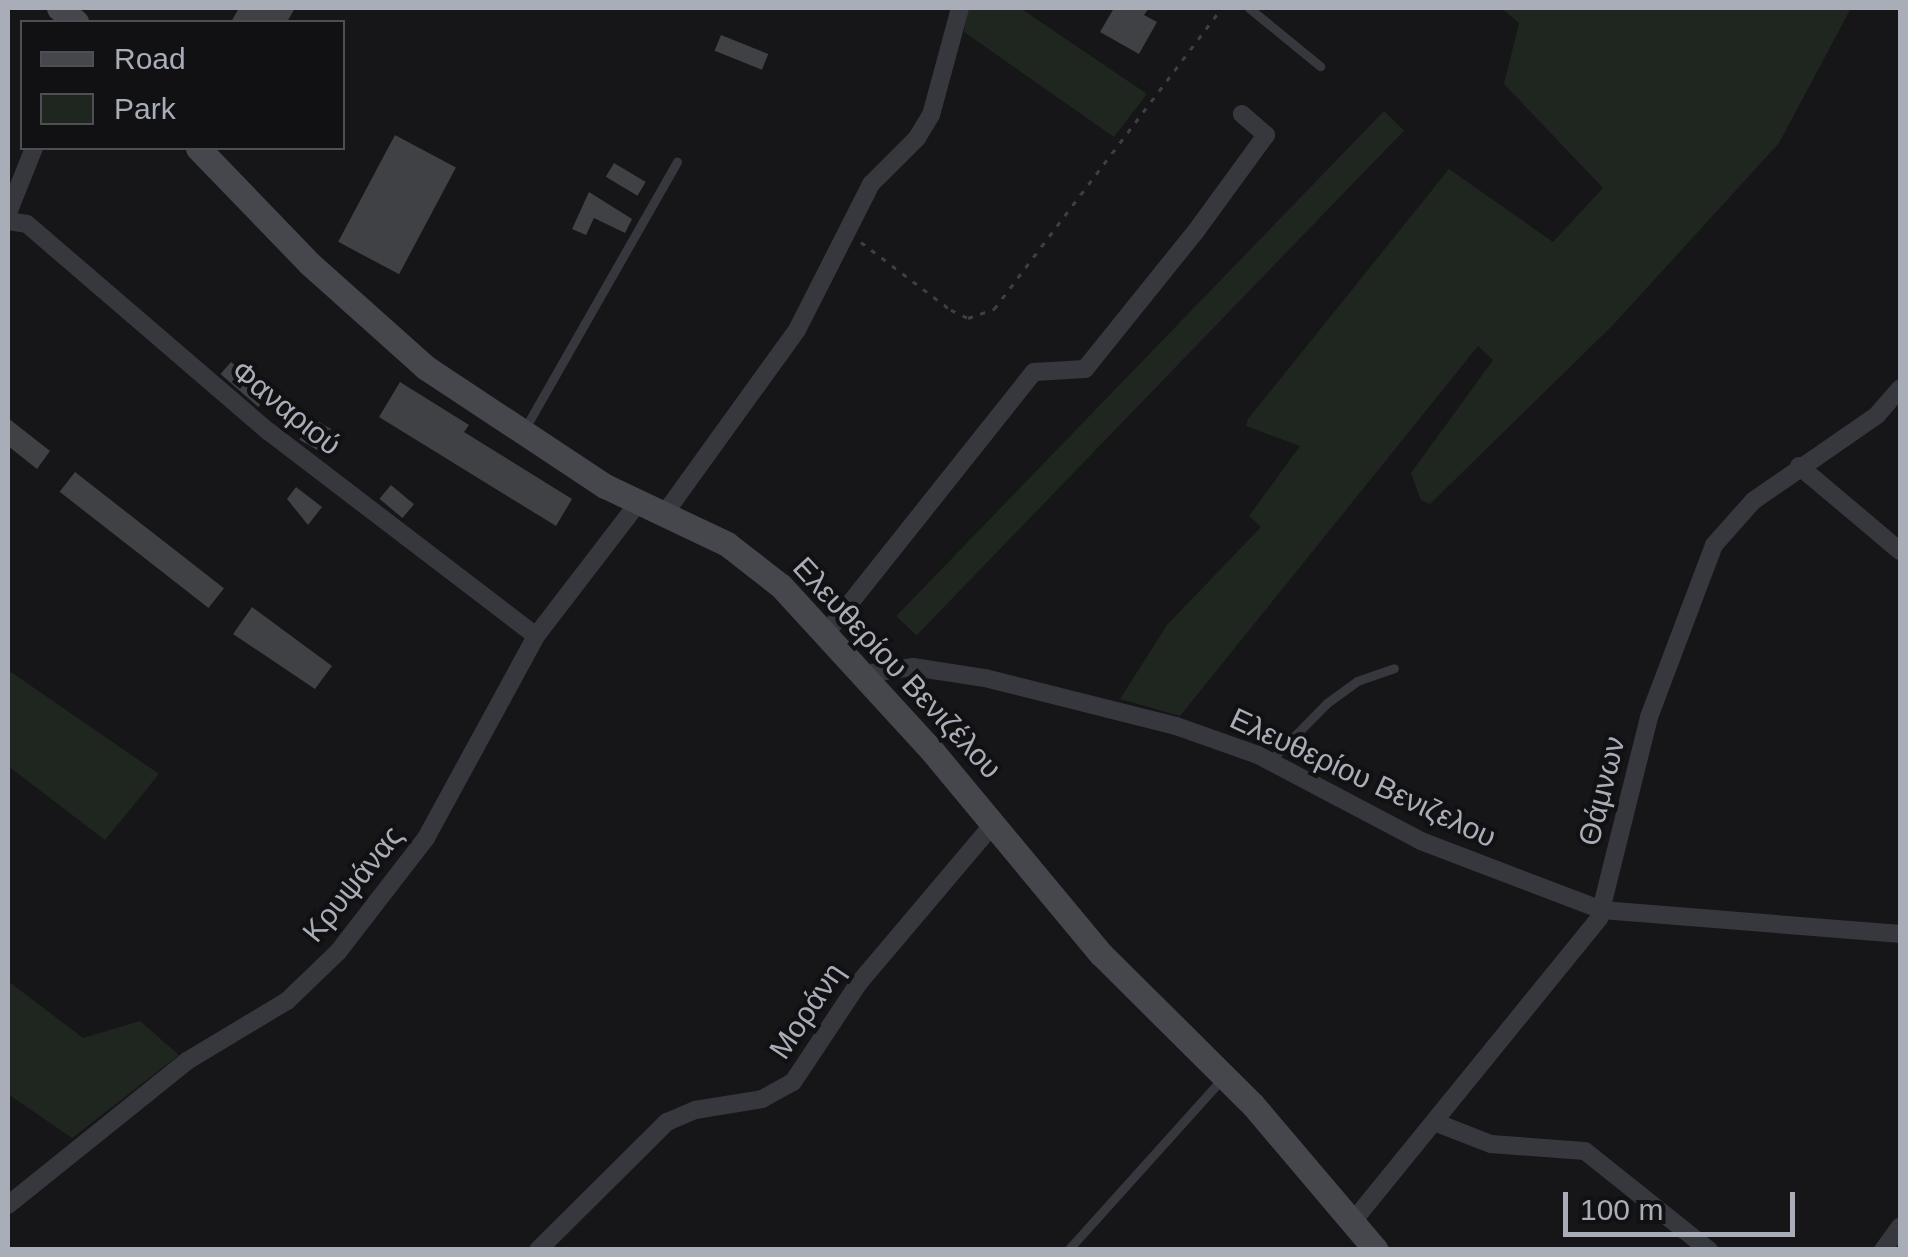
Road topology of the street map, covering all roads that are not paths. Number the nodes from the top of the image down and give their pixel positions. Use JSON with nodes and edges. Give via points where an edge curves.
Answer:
{"nodes":[{"id":1,"x":960,"y":8,"type":"edge"},
{"id":2,"x":1249,"y":8,"type":"edge"},
{"id":3,"x":1320,"y":66,"type":"dead end"},
{"id":4,"x":1242,"y":114,"type":"dead end"},
{"id":5,"x":33,"y":150,"type":"edge"},
{"id":6,"x":200,"y":150,"type":"edge"},
{"id":7,"x":676,"y":162,"type":"dead end"},
{"id":8,"x":8,"y":213,"type":"edge"},
{"id":9,"x":8,"y":221,"type":"edge"},
{"id":10,"x":1900,"y":389,"type":"edge"},
{"id":11,"x":522,"y":432,"type":"junction"},
{"id":12,"x":1799,"y":466,"type":"junction"},
{"id":13,"x":638,"y":503,"type":"junction"},
{"id":14,"x":665,"y":513,"type":"junction"},
{"id":15,"x":1900,"y":550,"type":"edge"},
{"id":16,"x":827,"y":632,"type":"junction"},
{"id":17,"x":536,"y":636,"type":"junction"},
{"id":18,"x":1394,"y":668,"type":"dead end"},
{"id":19,"x":864,"y":674,"type":"junction"},
{"id":20,"x":1270,"y":761,"type":"junction"},
{"id":21,"x":994,"y":824,"type":"junction"},
{"id":22,"x":1602,"y":910,"type":"junction"},
{"id":23,"x":1898,"y":934,"type":"edge"},
{"id":24,"x":1224,"y":1076,"type":"junction"},
{"id":25,"x":1437,"y":1122,"type":"junction"},
{"id":26,"x":8,"y":1205,"type":"edge"},
{"id":27,"x":1354,"y":1220,"type":"junction"},
{"id":28,"x":1900,"y":1227,"type":"edge"},
{"id":29,"x":538,"y":1250,"type":"edge"},
{"id":30,"x":1068,"y":1250,"type":"edge"},
{"id":31,"x":1376,"y":1250,"type":"edge"},
{"id":32,"x":1708,"y":1250,"type":"edge"},
{"id":33,"x":1883,"y":1250,"type":"edge"}],
"edges":[{"from":1,"to":14,"type":"street","via":[[931,114],[917,138],[871,184],[753,399]]},
{"from":2,"to":3,"type":"lane"},
{"from":4,"to":16,"type":"street","via":[[1266,134],[1196,231],[1085,369],[1034,372]]},
{"from":5,"to":8,"type":"street"},
{"from":6,"to":11,"type":"main road","name":"Ελευθερίου Βενιζέλου","via":[[378,328]]},
{"from":7,"to":11,"type":"lane"},
{"from":9,"to":17,"type":"street","name":"Φαναριού","via":[[27,224],[268,431]]},
{"from":10,"to":12,"type":"street","name":"Θάμνων","via":[[1877,414]]},
{"from":11,"to":13,"type":"main road","name":"Ελευθερίου Βενιζέλου"},
{"from":12,"to":15,"type":"street"},
{"from":12,"to":22,"type":"street","name":"Θάμνων","via":[[1744,509],[1702,566],[1649,716]]},
{"from":13,"to":14,"type":"main road","name":"Ελευθερίου Βενιζέλου"},
{"from":13,"to":17,"type":"street","name":"Κρυψάνας"},
{"from":14,"to":16,"type":"main road","name":"Ελευθερίου Βενιζέλου","via":[[741,554]]},
{"from":16,"to":19,"type":"main road","name":"Ελευθερίου Βενιζέλου"},
{"from":17,"to":26,"type":"street","name":"Κρυψάνας","via":[[426,838],[338,952],[287,1000],[186,1061]]},
{"from":18,"to":20,"type":"lane","via":[[1357,681],[1326,703]]},
{"from":19,"to":20,"type":"street","name":"Ελευθερίου Βενιζελου","via":[[913,667],[1026,687],[1176,726]]},
{"from":19,"to":21,"type":"main road","name":"Ελευθερίου Βενιζέλου"},
{"from":20,"to":22,"type":"street","name":"Ελευθερίου Βενιζελου","via":[[1421,842]]},
{"from":21,"to":24,"type":"main road","name":"Ελευθερίου Βενιζέλου","via":[[1101,954]]},
{"from":21,"to":29,"type":"street","name":"Μοράνη","via":[[858,984],[793,1082],[762,1099],[694,1110],[667,1122]]},
{"from":22,"to":23,"type":"street","name":"Ελευθερίου Βενιζελου"},
{"from":22,"to":25,"type":"street","name":"Θάμνων"},
{"from":24,"to":27,"type":"main road","name":"Ελευθερίου Βενιζέλου"},
{"from":24,"to":30,"type":"lane"},
{"from":25,"to":27,"type":"street","name":"Θάμνων"},
{"from":25,"to":32,"type":"street","via":[[1492,1144],[1585,1151]]},
{"from":27,"to":31,"type":"main road","name":"Ελευθερίου Βενιζέλου"},
{"from":28,"to":33,"type":"street"}]}
